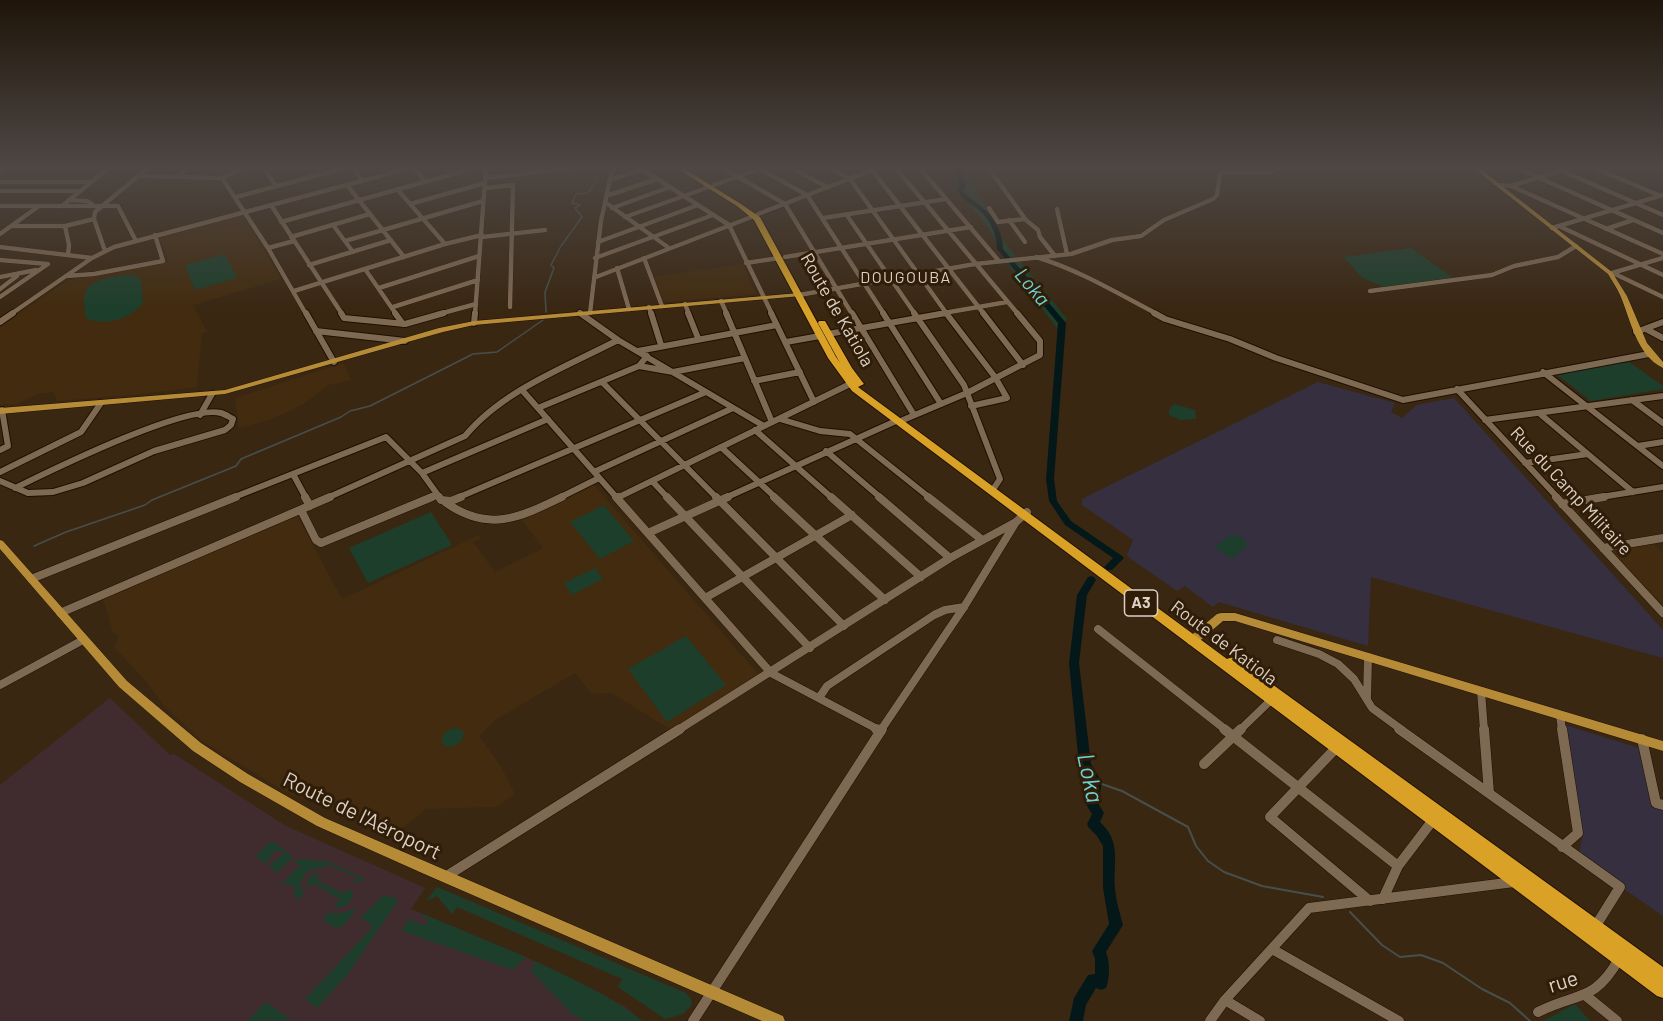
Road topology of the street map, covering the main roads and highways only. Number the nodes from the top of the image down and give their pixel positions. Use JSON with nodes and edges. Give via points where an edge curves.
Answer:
{"nodes":[{"id":1,"x":755,"y":215,"type":"edge"},
{"id":2,"x":1539,"y":215,"type":"edge"},
{"id":3,"x":802,"y":294,"type":"junction"},
{"id":4,"x":824,"y":335,"type":"junction"},
{"id":5,"x":1663,"y":366,"type":"edge"},
{"id":6,"x":1,"y":410,"type":"edge"},
{"id":7,"x":904,"y":418,"type":"junction"},
{"id":8,"x":1022,"y":516,"type":"junction"},
{"id":9,"x":0,"y":543,"type":"edge"},
{"id":10,"x":1195,"y":639,"type":"junction"},
{"id":11,"x":1663,"y":746,"type":"edge"},
{"id":12,"x":1663,"y":977,"type":"edge"},
{"id":13,"x":1663,"y":990,"type":"edge"},
{"id":14,"x":778,"y":1021,"type":"edge"}],
"edges":[{"from":1,"to":3,"type":"highway","name":"Route de Katiola","number":"A3"},
{"from":2,"to":5,"type":"main road","via":[[1612,273],[1636,332],[1649,354]]},
{"from":3,"to":4,"type":"highway","name":"Route de Katiola","number":"A3"},
{"from":3,"to":6,"type":"main road","via":[[474,323],[257,385],[212,394]]},
{"from":4,"to":7,"type":"highway","name":"Route de Katiola","number":"A3","via":[[861,386]]},
{"from":4,"to":7,"type":"highway","name":"Route de Katiola","number":"A3","via":[[850,384]]},
{"from":7,"to":8,"type":"highway","name":"Route de Katiola","number":"A3"},
{"from":7,"to":8,"type":"highway","name":"Route de Katiola","number":"A3","via":[[994,488]]},
{"from":8,"to":10,"type":"highway","name":"Route de Katiola","number":"A3"},
{"from":9,"to":14,"type":"main road","name":"Route de l'Aéroport","via":[[123,684],[160,718],[234,772],[321,822]]},
{"from":10,"to":11,"type":"main road","via":[[1218,619],[1228,616]]},
{"from":10,"to":12,"type":"highway","name":"Route de Katiola","number":"A3"},
{"from":10,"to":13,"type":"highway","name":"Route de Katiola","number":"A3","via":[[1271,700]]}]}
